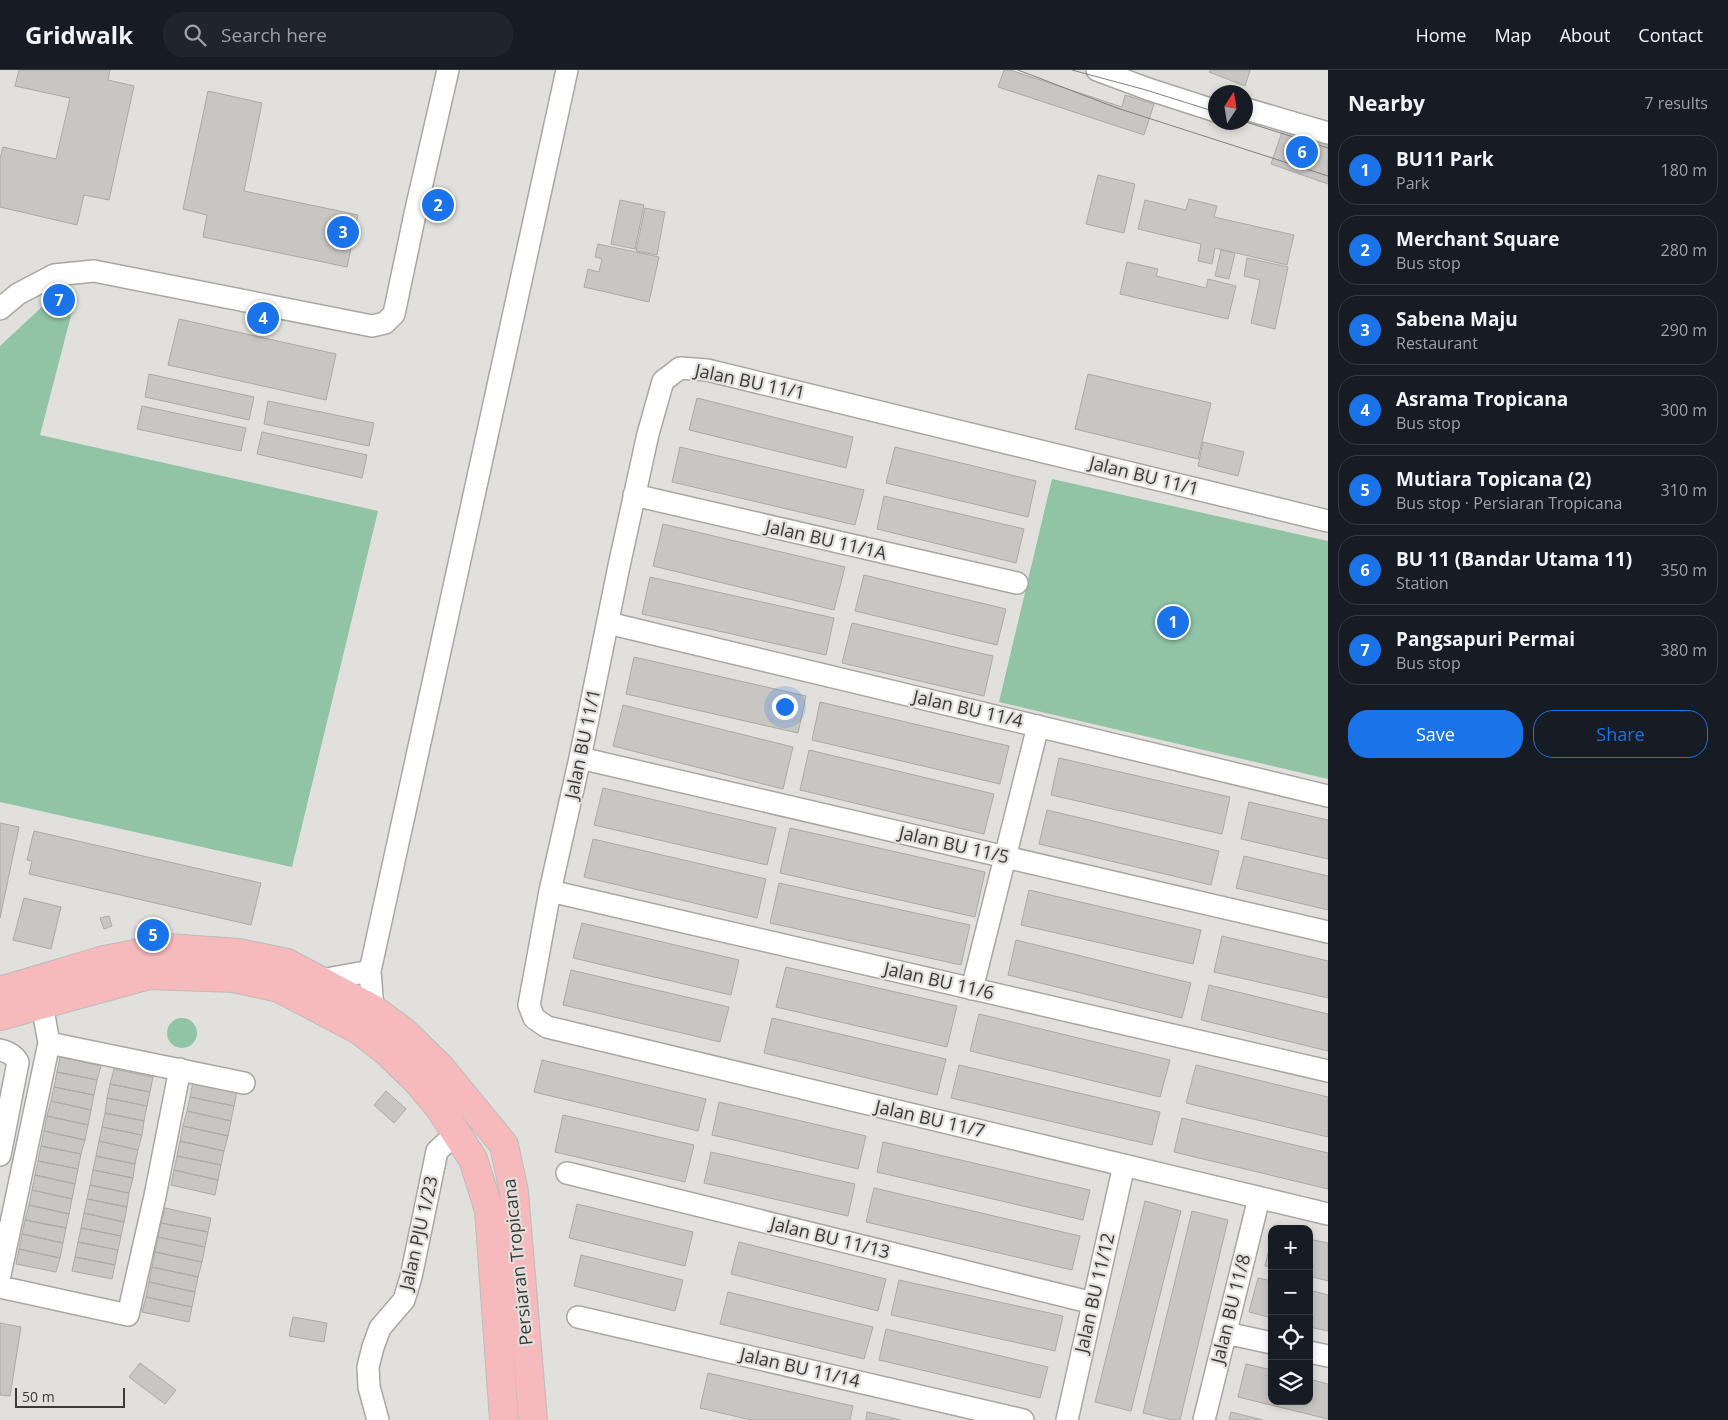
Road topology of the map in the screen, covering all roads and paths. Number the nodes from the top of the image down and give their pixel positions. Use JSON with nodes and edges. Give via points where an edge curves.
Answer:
{"nodes":[{"id":1,"x":448,"y":70,"type":"edge"},
{"id":2,"x":568,"y":70,"type":"edge"},
{"id":3,"x":1097,"y":70,"type":"edge"},
{"id":4,"x":1132,"y":70,"type":"edge"},
{"id":5,"x":1208,"y":97,"type":"edge"},
{"id":6,"x":1208,"y":108,"type":"edge"},
{"id":7,"x":1253,"y":111,"type":"edge"},
{"id":8,"x":1253,"y":123,"type":"edge"},
{"id":9,"x":1328,"y":133,"type":"edge"},
{"id":10,"x":1328,"y":145,"type":"edge"},
{"id":11,"x":0,"y":309,"type":"edge"},
{"id":12,"x":634,"y":495,"type":"junction"},
{"id":13,"x":1328,"y":520,"type":"edge"},
{"id":14,"x":1017,"y":584,"type":"dead end"},
{"id":15,"x":608,"y":623,"type":"junction"},
{"id":16,"x":1038,"y":726,"type":"junction"},
{"id":17,"x":580,"y":758,"type":"junction"},
{"id":18,"x":1328,"y":796,"type":"edge"},
{"id":19,"x":1005,"y":857,"type":"junction"},
{"id":20,"x":550,"y":891,"type":"junction"},
{"id":21,"x":1328,"y":932,"type":"edge"},
{"id":22,"x":370,"y":971,"type":"junction"},
{"id":23,"x":321,"y":980,"type":"junction"},
{"id":24,"x":972,"y":989,"type":"junction"},
{"id":25,"x":0,"y":991,"type":"edge"},
{"id":26,"x":42,"y":1004,"type":"junction"},
{"id":27,"x":373,"y":1009,"type":"junction"},
{"id":28,"x":0,"y":1016,"type":"edge"},
{"id":29,"x":534,"y":1018,"type":"joint"},
{"id":30,"x":49,"y":1043,"type":"junction"},
{"id":31,"x":0,"y":1050,"type":"edge"},
{"id":32,"x":180,"y":1069,"type":"junction"},
{"id":33,"x":1328,"y":1072,"type":"edge"},
{"id":34,"x":244,"y":1083,"type":"dead end"},
{"id":35,"x":472,"y":1105,"type":"junction"},
{"id":36,"x":454,"y":1129,"type":"junction"},
{"id":37,"x":504,"y":1145,"type":"junction"},
{"id":38,"x":0,"y":1155,"type":"edge"},
{"id":39,"x":473,"y":1159,"type":"junction"},
{"id":40,"x":1124,"y":1165,"type":"junction"},
{"id":41,"x":567,"y":1173,"type":"dead end"},
{"id":42,"x":1259,"y":1198,"type":"junction"},
{"id":43,"x":1328,"y":1214,"type":"edge"},
{"id":44,"x":0,"y":1275,"type":"edge"},
{"id":45,"x":0,"y":1287,"type":"edge"},
{"id":46,"x":1093,"y":1304,"type":"junction"},
{"id":47,"x":578,"y":1317,"type":"dead end"},
{"id":48,"x":1226,"y":1333,"type":"junction"},
{"id":49,"x":1268,"y":1342,"type":"edge"},
{"id":50,"x":1313,"y":1353,"type":"edge"},
{"id":51,"x":1328,"y":1356,"type":"edge"},
{"id":52,"x":378,"y":1420,"type":"edge"},
{"id":53,"x":504,"y":1420,"type":"edge"},
{"id":54,"x":533,"y":1420,"type":"edge"},
{"id":55,"x":1023,"y":1420,"type":"edge"},
{"id":56,"x":1067,"y":1420,"type":"edge"},
{"id":57,"x":1204,"y":1420,"type":"edge"}],
"edges":[{"from":1,"to":11,"type":"street","via":[[394,314],[386,323],[372,326],[94,271],[54,275],[18,294]]},
{"from":2,"to":22,"type":"street"},
{"from":3,"to":6,"type":"street"},
{"from":4,"to":5,"type":"street"},
{"from":7,"to":9,"type":"street"},
{"from":8,"to":10,"type":"street"},
{"from":12,"to":13,"type":"street","name":"Jalan BU 11/1","via":[[663,381],[680,368],[707,370]]},
{"from":12,"to":14,"type":"street","name":"Jalan BU 11/1A"},
{"from":12,"to":15,"type":"street","name":"Jalan BU 11/1"},
{"from":15,"to":16,"type":"street","name":"Jalan BU 11/4"},
{"from":15,"to":17,"type":"street","name":"Jalan BU 11/1"},
{"from":16,"to":18,"type":"street","name":"Jalan BU 11/4"},
{"from":16,"to":19,"type":"street"},
{"from":17,"to":19,"type":"street","name":"Jalan BU 11/5"},
{"from":17,"to":20,"type":"street","name":"Jalan BU 11/1"},
{"from":19,"to":21,"type":"street","name":"Jalan BU 11/5"},
{"from":19,"to":24,"type":"street"},
{"from":20,"to":24,"type":"street","name":"Jalan BU 11/6"},
{"from":20,"to":29,"type":"street","name":"Jalan BU 11/1","via":[[528,1005]]},
{"from":22,"to":23,"type":"street"},
{"from":22,"to":27,"type":"street"},
{"from":23,"to":25,"type":"main road","name":"Persiaran Tropicana","via":[[287,963],[239,953],[167,948],[104,960]]},
{"from":23,"to":27,"type":"main road","name":"Persiaran Tropicana"},
{"from":24,"to":33,"type":"street","name":"Jalan BU 11/6"},
{"from":26,"to":28,"type":"main road","name":"Persiaran Tropicana"},
{"from":26,"to":30,"type":"street"},
{"from":26,"to":36,"type":"main road","name":"Persiaran Tropicana","via":[[149,975],[234,978],[279,988],[366,1035],[418,1082]]},
{"from":27,"to":35,"type":"main road","name":"Persiaran Tropicana","via":[[403,1031],[440,1067]]},
{"from":29,"to":40,"type":"street","name":"Jalan BU 11/7","via":[[546,1027]]},
{"from":30,"to":32,"type":"street"},
{"from":30,"to":44,"type":"street"},
{"from":31,"to":38,"type":"street","via":[[14,1056],[18,1062]]},
{"from":32,"to":34,"type":"street"},
{"from":32,"to":45,"type":"street","via":[[128,1315]]},
{"from":35,"to":36,"type":"main road","via":[[466,1122]]},
{"from":35,"to":37,"type":"main road","name":"Persiaran Tropicana"},
{"from":36,"to":39,"type":"main road","name":"Persiaran Tropicana"},
{"from":36,"to":52,"type":"street","name":"Jalan PJU 1/23","via":[[437,1151],[404,1300],[380,1328],[373,1347],[368,1367],[369,1387]]},
{"from":37,"to":39,"type":"main road","via":[[486,1143],[479,1147]]},
{"from":37,"to":54,"type":"main road","name":"Persiaran Tropicana","via":[[514,1192]]},
{"from":39,"to":53,"type":"main road","name":"Persiaran Tropicana","via":[[489,1210]]},
{"from":40,"to":42,"type":"street","name":"Jalan BU 11/7"},
{"from":40,"to":46,"type":"street","name":"Jalan BU 11/12"},
{"from":41,"to":46,"type":"street","name":"Jalan BU 11/13"},
{"from":42,"to":43,"type":"street","name":"Jalan BU 11/7"},
{"from":42,"to":48,"type":"street","name":"Jalan BU 11/8"},
{"from":46,"to":56,"type":"street","name":"Jalan BU 11/12"},
{"from":47,"to":55,"type":"street","name":"Jalan BU 11/14"},
{"from":48,"to":49,"type":"street"},
{"from":48,"to":57,"type":"street","name":"Jalan BU 11/8"},
{"from":50,"to":51,"type":"street"}]}
